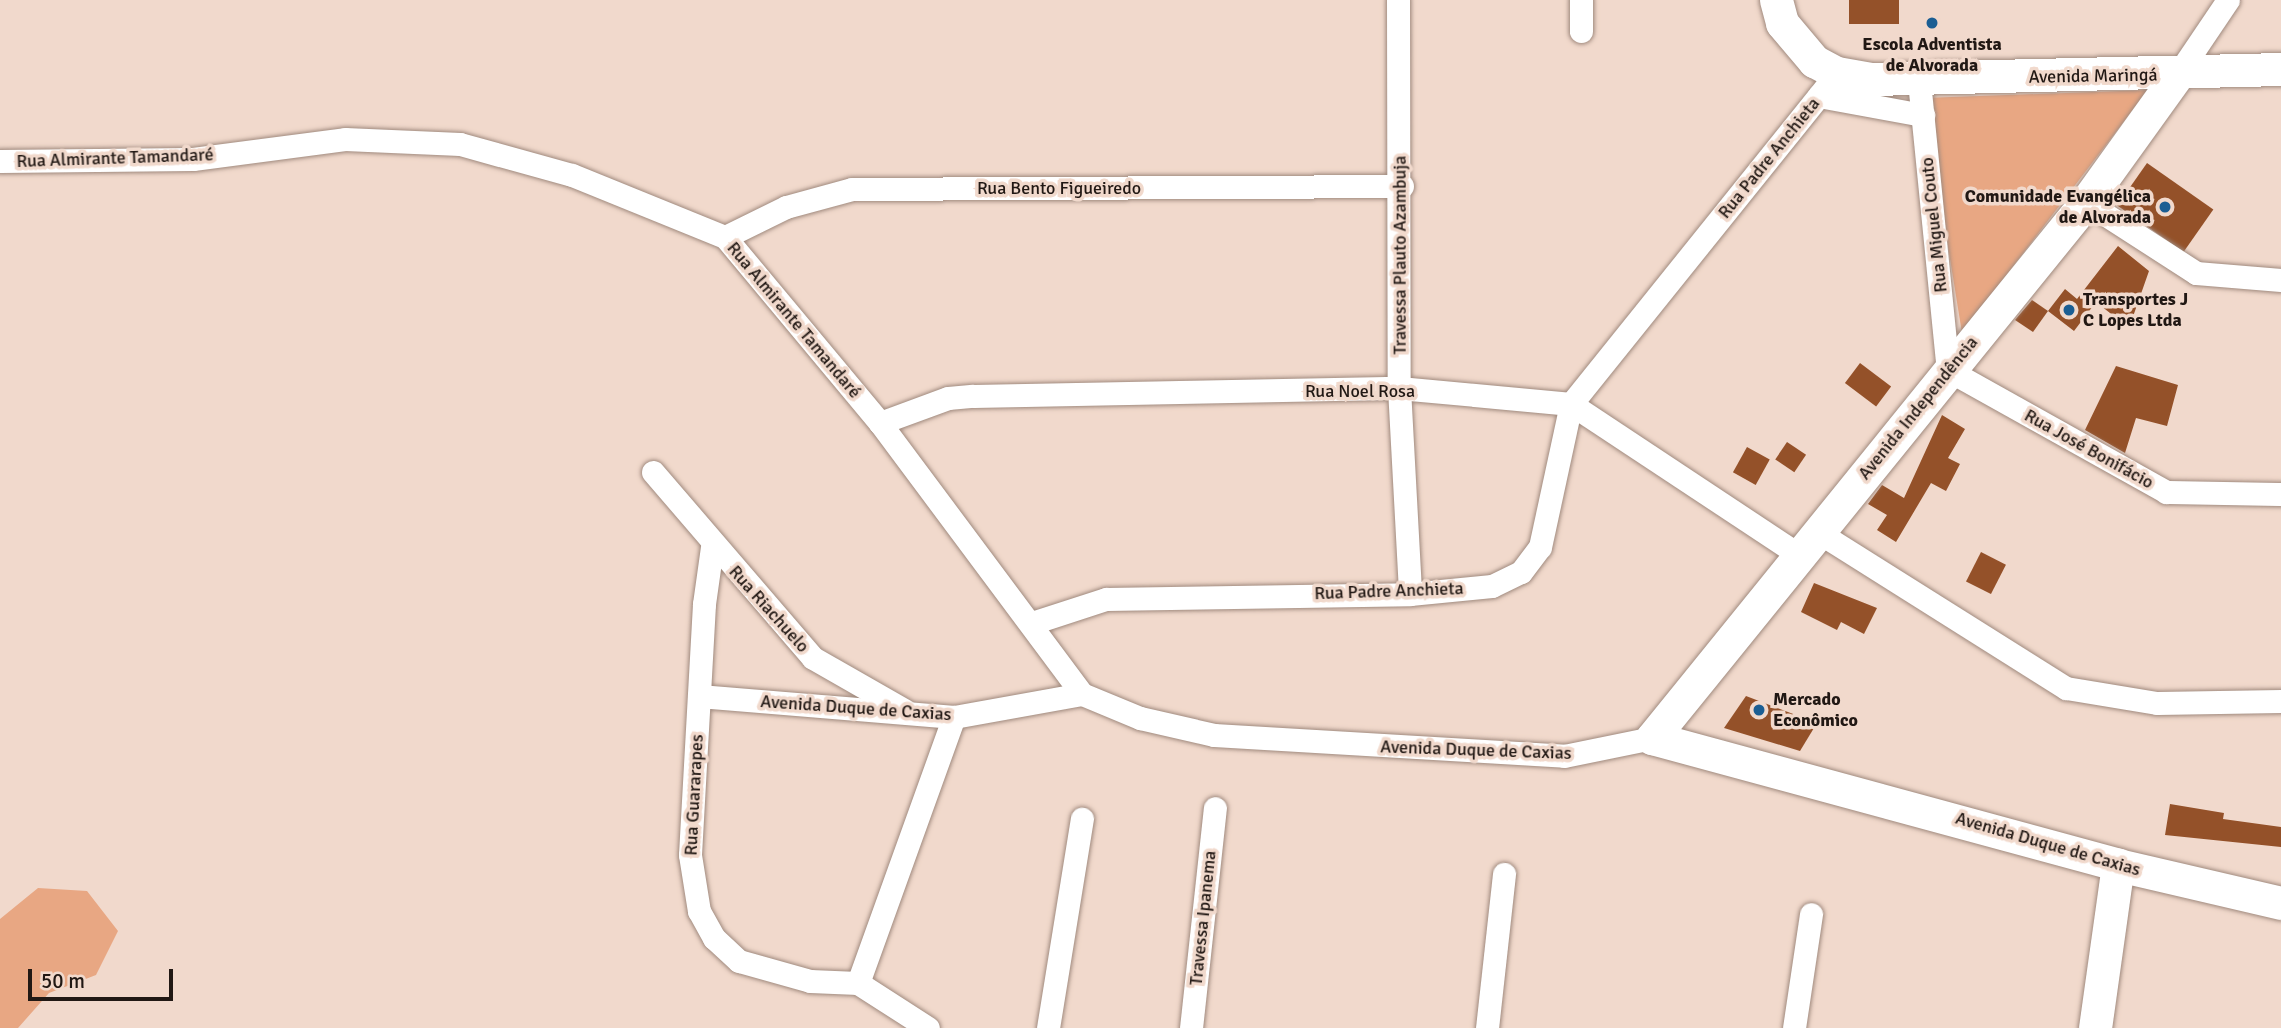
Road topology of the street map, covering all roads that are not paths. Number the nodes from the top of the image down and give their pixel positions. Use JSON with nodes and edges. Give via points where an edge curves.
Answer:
{"nodes":[{"id":1,"x":1398,"y":0,"type":"edge"},
{"id":2,"x":1581,"y":0,"type":"edge"},
{"id":3,"x":1776,"y":0,"type":"edge"},
{"id":4,"x":2228,"y":0,"type":"edge"},
{"id":5,"x":1581,"y":31,"type":"dead end"},
{"id":6,"x":2281,"y":69,"type":"edge"},
{"id":7,"x":2178,"y":74,"type":"junction"},
{"id":8,"x":1919,"y":81,"type":"junction"},
{"id":9,"x":1828,"y":85,"type":"junction"},
{"id":10,"x":1923,"y":115,"type":"junction"},
{"id":11,"x":0,"y":161,"type":"edge"},
{"id":12,"x":1402,"y":186,"type":"junction"},
{"id":13,"x":2085,"y":202,"type":"junction"},
{"id":14,"x":725,"y":237,"type":"junction"},
{"id":15,"x":2281,"y":280,"type":"edge"},
{"id":16,"x":1948,"y":370,"type":"junction"},
{"id":17,"x":1399,"y":388,"type":"junction"},
{"id":18,"x":1571,"y":404,"type":"junction"},
{"id":19,"x":880,"y":424,"type":"junction"},
{"id":20,"x":653,"y":472,"type":"dead end"},
{"id":21,"x":2281,"y":494,"type":"edge"},
{"id":22,"x":1808,"y":543,"type":"junction"},
{"id":23,"x":712,"y":547,"type":"junction"},
{"id":24,"x":1410,"y":594,"type":"junction"},
{"id":25,"x":1032,"y":622,"type":"junction"},
{"id":26,"x":1082,"y":694,"type":"junction"},
{"id":27,"x":699,"y":696,"type":"junction"},
{"id":28,"x":2281,"y":701,"type":"edge"},
{"id":29,"x":912,"y":714,"type":"junction"},
{"id":30,"x":954,"y":717,"type":"junction"},
{"id":31,"x":1652,"y":738,"type":"junction"},
{"id":32,"x":1215,"y":808,"type":"dead end"},
{"id":33,"x":1082,"y":819,"type":"dead end"},
{"id":34,"x":2118,"y":865,"type":"junction"},
{"id":35,"x":1504,"y":874,"type":"dead end"},
{"id":36,"x":2281,"y":902,"type":"edge"},
{"id":37,"x":1811,"y":914,"type":"dead end"},
{"id":38,"x":858,"y":983,"type":"junction"},
{"id":39,"x":928,"y":1028,"type":"edge"},
{"id":40,"x":1048,"y":1028,"type":"edge"},
{"id":41,"x":1191,"y":1028,"type":"edge"},
{"id":42,"x":1487,"y":1028,"type":"edge"},
{"id":43,"x":1794,"y":1028,"type":"edge"},
{"id":44,"x":2095,"y":1028,"type":"edge"}],
"edges":[{"from":1,"to":12,"type":"street","name":"Travessa Plauto Azambuja"},
{"from":2,"to":5,"type":"street"},
{"from":3,"to":9,"type":"street","name":"Avenida Maringá","via":[[1782,23]]},
{"from":4,"to":7,"type":"street"},
{"from":6,"to":7,"type":"street","name":"Avenida Maringá"},
{"from":7,"to":8,"type":"street","name":"Avenida Maringá"},
{"from":7,"to":13,"type":"street","name":"Avenida Independência"},
{"from":8,"to":9,"type":"street","name":"Avenida Maringá"},
{"from":8,"to":10,"type":"street","name":"Rua Miguel Couto"},
{"from":9,"to":10,"type":"street"},
{"from":9,"to":18,"type":"street","name":"Rua Padre Anchieta"},
{"from":10,"to":16,"type":"street","name":"Rua Miguel Couto"},
{"from":11,"to":14,"type":"street","name":"Rua Almirante Tamandaré","via":[[193,159],[345,139],[460,144],[572,175]]},
{"from":12,"to":14,"type":"street","name":"Rua Bento Figueiredo","via":[[852,189],[786,207]]},
{"from":12,"to":17,"type":"street","name":"Travessa Plauto Azambuja"},
{"from":13,"to":15,"type":"street","via":[[2196,273]]},
{"from":13,"to":16,"type":"street","name":"Avenida Independência"},
{"from":14,"to":19,"type":"street","name":"Rua Almirante Tamandaré"},
{"from":16,"to":21,"type":"street","name":"Rua José Bonifácio","via":[[2166,492]]},
{"from":16,"to":22,"type":"street","name":"Avenida Independência"},
{"from":17,"to":18,"type":"street","name":"Rua Noel Rosa"},
{"from":17,"to":19,"type":"street","name":"Rua Noel Rosa","via":[[972,396],[948,398]]},
{"from":17,"to":24,"type":"street","name":"Travessa Plauto Azambuja"},
{"from":18,"to":22,"type":"street","name":"Rua Noel Rosa"},
{"from":18,"to":24,"type":"street","name":"Rua Padre Anchieta","via":[[1534,560],[1492,586]]},
{"from":19,"to":25,"type":"street","name":"Rua Almirante Tamandaré"},
{"from":20,"to":23,"type":"street","name":"Rua Riachuelo"},
{"from":22,"to":28,"type":"street","name":"Rua Noel Rosa","via":[[2066,688],[2157,703]]},
{"from":22,"to":31,"type":"street","name":"Avenida Independência"},
{"from":23,"to":27,"type":"street","name":"Rua Guararapes"},
{"from":23,"to":29,"type":"street","name":"Rua Riachuelo","via":[[813,659]]},
{"from":24,"to":25,"type":"street","name":"Rua Padre Anchieta","via":[[1106,599]]},
{"from":25,"to":26,"type":"street","name":"Rua Almirante Tamandaré"},
{"from":26,"to":30,"type":"street","name":"Avenida Duque de Caxias"},
{"from":26,"to":31,"type":"street","name":"Avenida Duque de Caxias","via":[[1140,718],[1214,735],[1564,756]]},
{"from":27,"to":29,"type":"street","name":"Avenida Duque de Caxias"},
{"from":27,"to":38,"type":"street","name":"Rua Guararapes","via":[[690,855],[699,911],[714,938],[739,961],[810,981]]},
{"from":29,"to":30,"type":"street","name":"Avenida Duque de Caxias"},
{"from":30,"to":38,"type":"street"},
{"from":31,"to":34,"type":"street","name":"Avenida Duque de Caxias"},
{"from":32,"to":41,"type":"street","name":"Travessa Ipanema"},
{"from":33,"to":40,"type":"street"},
{"from":34,"to":36,"type":"street","name":"Avenida Duque de Caxias"},
{"from":34,"to":44,"type":"street"},
{"from":35,"to":42,"type":"street"},
{"from":37,"to":43,"type":"street"},
{"from":38,"to":39,"type":"street"}]}
